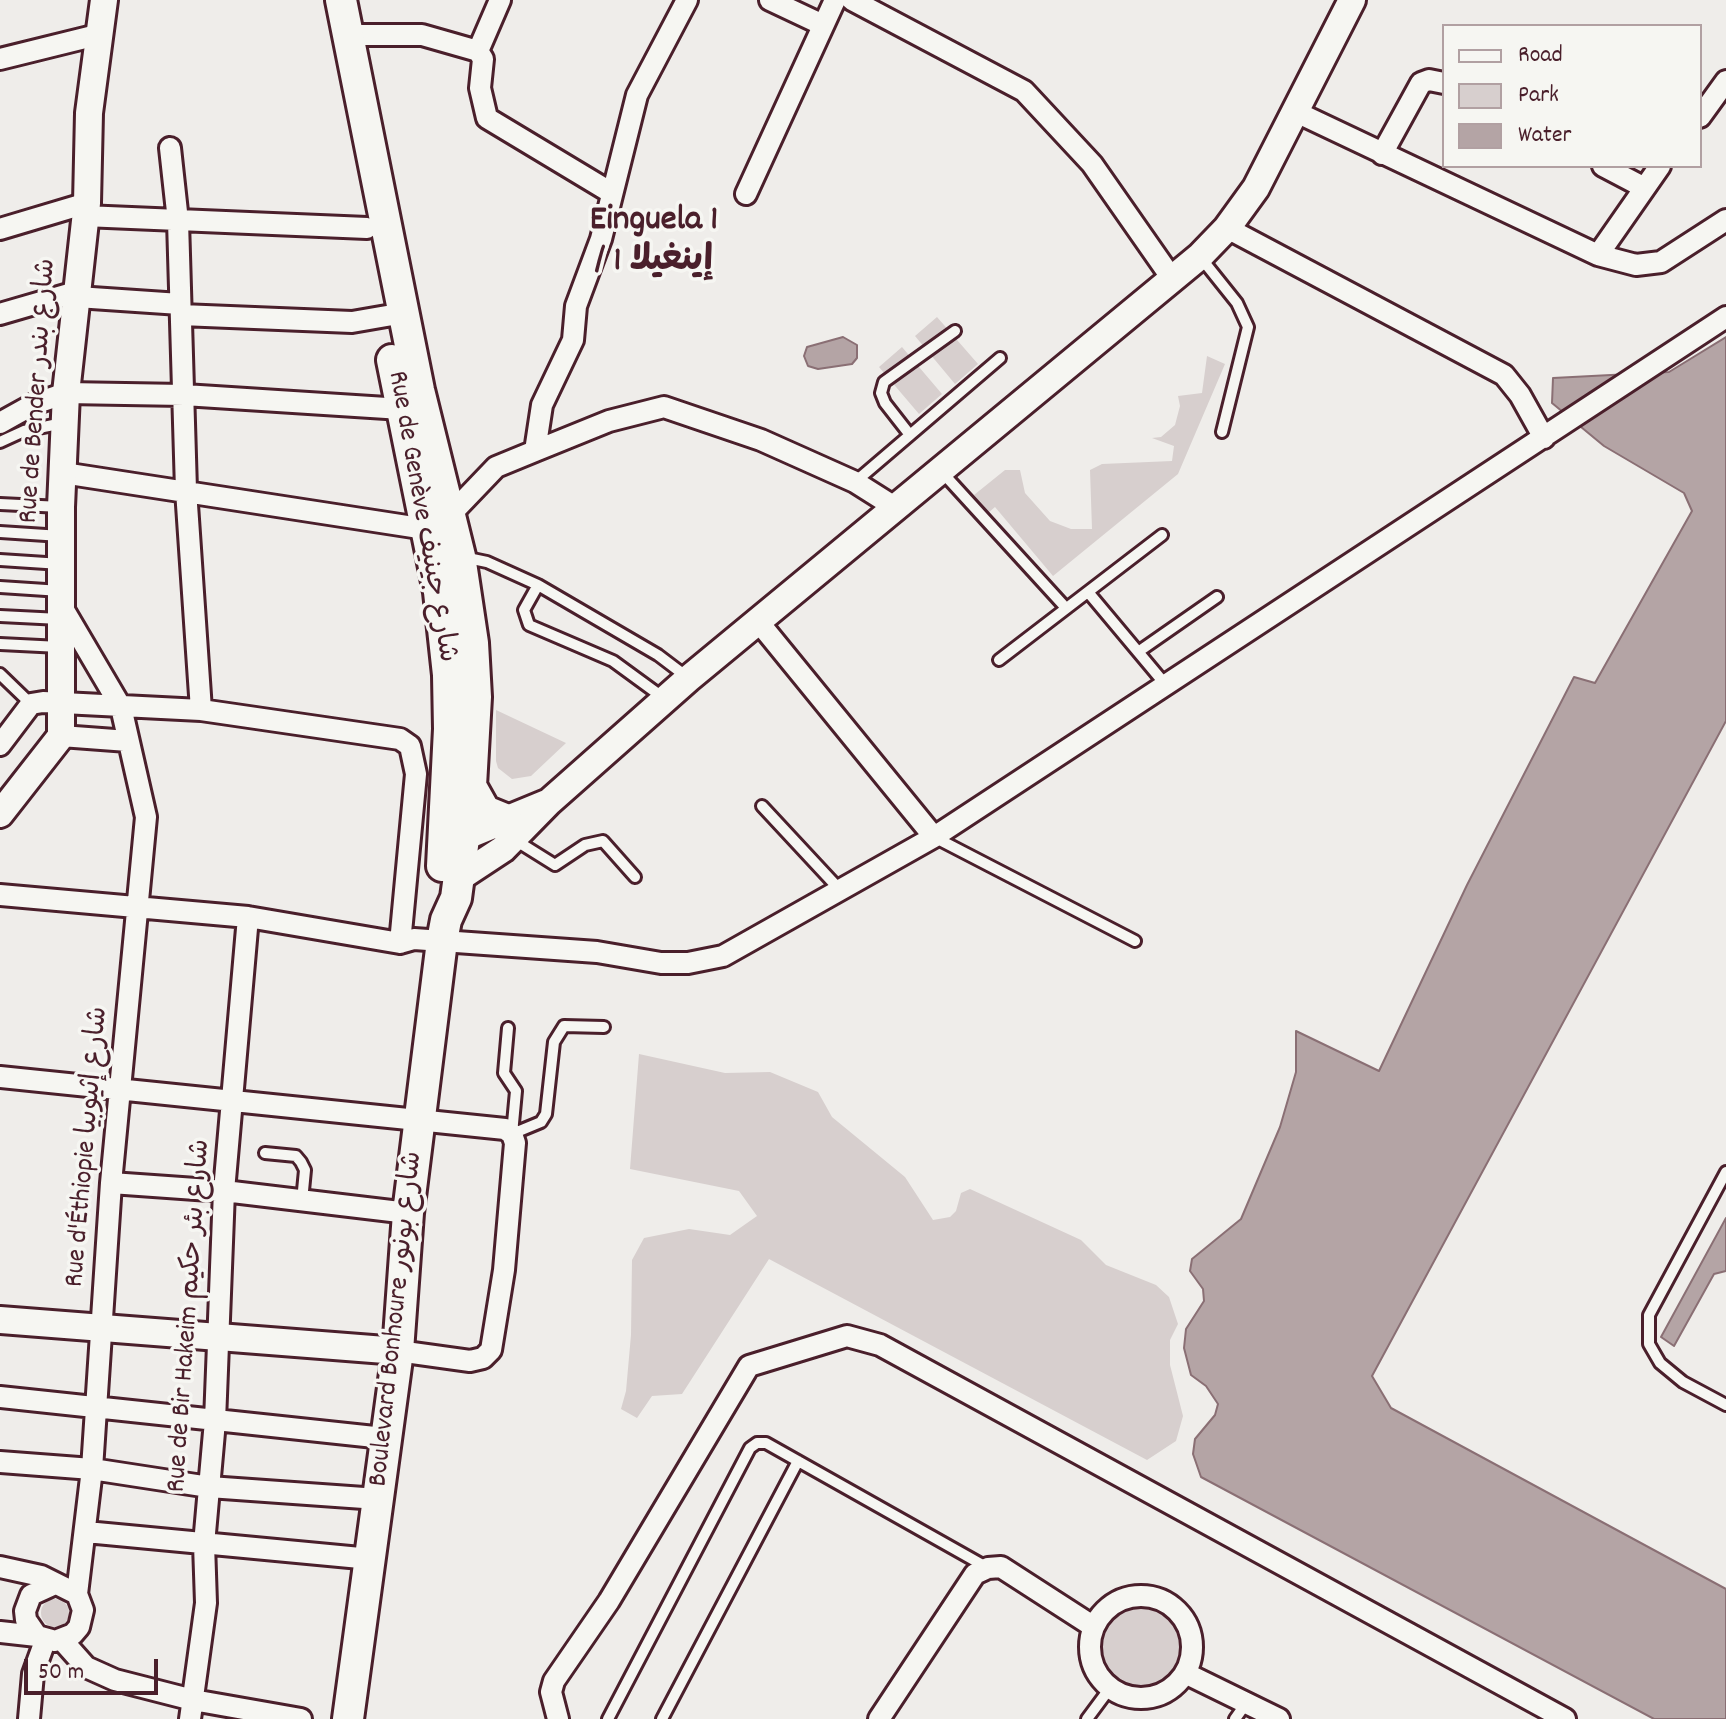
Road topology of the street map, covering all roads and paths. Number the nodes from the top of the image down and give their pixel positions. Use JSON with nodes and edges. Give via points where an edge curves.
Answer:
{"nodes":[{"id":1,"x":104,"y":0,"type":"edge"},
{"id":2,"x":320,"y":0,"type":"edge"},
{"id":3,"x":341,"y":0,"type":"edge"},
{"id":4,"x":500,"y":0,"type":"edge"},
{"id":5,"x":687,"y":0,"type":"edge"},
{"id":6,"x":770,"y":0,"type":"edge"},
{"id":7,"x":835,"y":0,"type":"edge"},
{"id":8,"x":852,"y":0,"type":"edge"},
{"id":9,"x":1352,"y":0,"type":"edge"},
{"id":10,"x":823,"y":25,"type":"junction"},
{"id":11,"x":101,"y":34,"type":"junction"},
{"id":12,"x":349,"y":35,"type":"junction"},
{"id":13,"x":478,"y":51,"type":"junction"},
{"id":14,"x":0,"y":59,"type":"edge"},
{"id":15,"x":1726,"y":81,"type":"edge"},
{"id":16,"x":1442,"y":83,"type":"edge"},
{"id":17,"x":1294,"y":111,"type":"junction"},
{"id":18,"x":1702,"y":114,"type":"edge"},
{"id":19,"x":170,"y":148,"type":"dead end"},
{"id":20,"x":1382,"y":154,"type":"junction"},
{"id":21,"x":1607,"y":168,"type":"edge"},
{"id":22,"x":1658,"y":168,"type":"edge"},
{"id":23,"x":1643,"y":187,"type":"junction"},
{"id":24,"x":610,"y":192,"type":"junction"},
{"id":25,"x":746,"y":194,"type":"dead end"},
{"id":26,"x":86,"y":210,"type":"junction"},
{"id":27,"x":1237,"y":216,"type":"junction"},
{"id":28,"x":1726,"y":220,"type":"edge"},
{"id":29,"x":178,"y":221,"type":"junction"},
{"id":30,"x":367,"y":228,"type":"junction"},
{"id":31,"x":0,"y":229,"type":"edge"},
{"id":32,"x":1598,"y":255,"type":"junction"},
{"id":33,"x":1200,"y":256,"type":"junction"},
{"id":34,"x":1173,"y":280,"type":"junction"},
{"id":35,"x":78,"y":294,"type":"junction"},
{"id":36,"x":180,"y":309,"type":"junction"},
{"id":37,"x":0,"y":314,"type":"edge"},
{"id":38,"x":394,"y":315,"type":"junction"},
{"id":39,"x":1726,"y":317,"type":"edge"},
{"id":40,"x":955,"y":331,"type":"dead end"},
{"id":41,"x":1000,"y":358,"type":"dead end"},
{"id":42,"x":66,"y":393,"type":"junction"},
{"id":43,"x":184,"y":395,"type":"junction"},
{"id":44,"x":402,"y":409,"type":"junction"},
{"id":45,"x":65,"y":422,"type":"junction"},
{"id":46,"x":0,"y":423,"type":"edge"},
{"id":47,"x":1222,"y":432,"type":"dead end"},
{"id":48,"x":910,"y":435,"type":"junction"},
{"id":49,"x":1544,"y":438,"type":"junction"},
{"id":50,"x":0,"y":442,"type":"edge"},
{"id":51,"x":535,"y":451,"type":"junction"},
{"id":52,"x":939,"y":469,"type":"junction"},
{"id":53,"x":63,"y":473,"type":"junction"},
{"id":54,"x":855,"y":482,"type":"junction"},
{"id":55,"x":186,"y":490,"type":"junction"},
{"id":56,"x":0,"y":504,"type":"edge"},
{"id":57,"x":893,"y":506,"type":"junction"},
{"id":58,"x":61,"y":507,"type":"junction"},
{"id":59,"x":439,"y":521,"type":"junction"},
{"id":60,"x":0,"y":532,"type":"edge"},
{"id":61,"x":1162,"y":535,"type":"dead end"},
{"id":62,"x":61,"y":536,"type":"junction"},
{"id":63,"x":460,"y":556,"type":"junction"},
{"id":64,"x":0,"y":560,"type":"edge"},
{"id":65,"x":61,"y":564,"type":"junction"},
{"id":66,"x":538,"y":585,"type":"junction"},
{"id":67,"x":0,"y":587,"type":"edge"},
{"id":68,"x":1088,"y":592,"type":"junction"},
{"id":69,"x":1217,"y":597,"type":"dead end"},
{"id":70,"x":60,"y":605,"type":"junction"},
{"id":71,"x":1066,"y":608,"type":"junction"},
{"id":72,"x":0,"y":616,"type":"edge"},
{"id":73,"x":757,"y":620,"type":"junction"},
{"id":74,"x":0,"y":644,"type":"edge"},
{"id":75,"x":60,"y":647,"type":"junction"},
{"id":76,"x":1138,"y":652,"type":"junction"},
{"id":77,"x":999,"y":660,"type":"dead end"},
{"id":78,"x":0,"y":674,"type":"edge"},
{"id":79,"x":688,"y":679,"type":"junction"},
{"id":80,"x":1165,"y":684,"type":"junction"},
{"id":81,"x":665,"y":699,"type":"junction"},
{"id":82,"x":60,"y":703,"type":"junction"},
{"id":83,"x":31,"y":704,"type":"junction"},
{"id":84,"x":121,"y":707,"type":"junction"},
{"id":85,"x":201,"y":710,"type":"junction"},
{"id":86,"x":61,"y":736,"type":"junction"},
{"id":87,"x":128,"y":741,"type":"junction"},
{"id":88,"x":0,"y":745,"type":"edge"},
{"id":89,"x":471,"y":786,"type":"junction"},
{"id":90,"x":762,"y":806,"type":"dead end"},
{"id":91,"x":0,"y":814,"type":"edge"},
{"id":92,"x":511,"y":830,"type":"junction"},
{"id":93,"x":934,"y":837,"type":"junction"},
{"id":94,"x":455,"y":856,"type":"junction"},
{"id":95,"x":635,"y":877,"type":"dead end"},
{"id":96,"x":841,"y":891,"type":"junction"},
{"id":97,"x":0,"y":895,"type":"edge"},
{"id":98,"x":140,"y":908,"type":"junction"},
{"id":99,"x":248,"y":917,"type":"junction"},
{"id":100,"x":444,"y":930,"type":"junction"},
{"id":101,"x":1135,"y":941,"type":"dead end"},
{"id":102,"x":400,"y":943,"type":"junction"},
{"id":103,"x":604,"y":1027,"type":"dead end"},
{"id":104,"x":508,"y":1028,"type":"dead end"},
{"id":105,"x":0,"y":1077,"type":"edge"},
{"id":106,"x":123,"y":1089,"type":"junction"},
{"id":107,"x":233,"y":1102,"type":"junction"},
{"id":108,"x":420,"y":1121,"type":"junction"},
{"id":109,"x":512,"y":1134,"type":"junction"},
{"id":110,"x":265,"y":1153,"type":"dead end"},
{"id":111,"x":1726,"y":1172,"type":"edge"},
{"id":112,"x":111,"y":1183,"type":"junction"},
{"id":113,"x":224,"y":1191,"type":"junction"},
{"id":114,"x":302,"y":1201,"type":"junction"},
{"id":115,"x":408,"y":1213,"type":"junction"},
{"id":116,"x":0,"y":1320,"type":"edge"},
{"id":117,"x":102,"y":1328,"type":"junction"},
{"id":118,"x":218,"y":1338,"type":"junction"},
{"id":119,"x":398,"y":1351,"type":"junction"},
{"id":120,"x":0,"y":1397,"type":"edge"},
{"id":121,"x":1726,"y":1405,"type":"edge"},
{"id":122,"x":97,"y":1406,"type":"junction"},
{"id":123,"x":215,"y":1421,"type":"junction"},
{"id":124,"x":384,"y":1438,"type":"junction"},
{"id":125,"x":798,"y":1461,"type":"junction"},
{"id":126,"x":0,"y":1462,"type":"edge"},
{"id":127,"x":92,"y":1469,"type":"junction"},
{"id":128,"x":209,"y":1487,"type":"junction"},
{"id":129,"x":378,"y":1499,"type":"junction"},
{"id":130,"x":86,"y":1532,"type":"junction"},
{"id":131,"x":204,"y":1544,"type":"junction"},
{"id":132,"x":371,"y":1559,"type":"junction"},
{"id":133,"x":0,"y":1567,"type":"edge"},
{"id":134,"x":988,"y":1568,"type":"junction"},
{"id":135,"x":55,"y":1584,"type":"junction"},
{"id":136,"x":77,"y":1594,"type":"junction"},
{"id":137,"x":1094,"y":1627,"type":"junction"},
{"id":138,"x":0,"y":1632,"type":"edge"},
{"id":139,"x":48,"y":1639,"type":"junction"},
{"id":140,"x":1185,"y":1673,"type":"junction"},
{"id":141,"x":1110,"y":1688,"type":"junction"},
{"id":142,"x":192,"y":1710,"type":"edge"},
{"id":143,"x":1241,"y":1710,"type":"edge"},
{"id":144,"x":29,"y":1719,"type":"edge"},
{"id":145,"x":301,"y":1719,"type":"edge"},
{"id":146,"x":348,"y":1719,"type":"edge"},
{"id":147,"x":558,"y":1719,"type":"edge"},
{"id":148,"x":608,"y":1719,"type":"edge"},
{"id":149,"x":662,"y":1719,"type":"edge"},
{"id":150,"x":879,"y":1719,"type":"edge"},
{"id":151,"x":1087,"y":1719,"type":"edge"},
{"id":152,"x":1279,"y":1719,"type":"edge"},
{"id":153,"x":1565,"y":1719,"type":"edge"}],
"edges":[{"from":1,"to":11,"type":"street","name":"Rue de Bender شارع بندر"},
{"from":2,"to":30,"type":"main road","name":"Rue de Genève شارع جينيف"},
{"from":3,"to":12,"type":"main road","name":"Rue de Genève شارع جينيف"},
{"from":4,"to":13,"type":"street"},
{"from":5,"to":24,"type":"street","via":[[637,95]]},
{"from":6,"to":10,"type":"street"},
{"from":7,"to":10,"type":"street"},
{"from":8,"to":34,"type":"street","via":[[1024,91],[1092,164]]},
{"from":9,"to":17,"type":"street"},
{"from":10,"to":25,"type":"street"},
{"from":11,"to":14,"type":"street"},
{"from":11,"to":26,"type":"street","name":"Rue de Bender شارع بندر","via":[[89,113]]},
{"from":12,"to":13,"type":"street","via":[[422,35]]},
{"from":12,"to":38,"type":"main road","name":"Rue de Genève شارع جينيف"},
{"from":13,"to":24,"type":"street","via":[[487,118]]},
{"from":15,"to":18,"type":"street"},
{"from":16,"to":20,"type":"street","via":[[1421,83]]},
{"from":17,"to":20,"type":"street"},
{"from":17,"to":27,"type":"street"},
{"from":19,"to":29,"type":"street"},
{"from":20,"to":32,"type":"street"},
{"from":21,"to":23,"type":"street"},
{"from":22,"to":23,"type":"street"},
{"from":23,"to":32,"type":"street"},
{"from":24,"to":51,"type":"street","via":[[601,239],[576,306],[573,340],[542,405]]},
{"from":26,"to":29,"type":"street"},
{"from":26,"to":31,"type":"street"},
{"from":26,"to":35,"type":"street","name":"Rue de Bender شارع بندر"},
{"from":27,"to":33,"type":"street"},
{"from":27,"to":49,"type":"street","via":[[1504,375]]},
{"from":28,"to":32,"type":"street","via":[[1661,262],[1636,265]]},
{"from":29,"to":30,"type":"street"},
{"from":29,"to":36,"type":"street"},
{"from":30,"to":38,"type":"main road","name":"Rue de Genève شارع جينيف"},
{"from":33,"to":34,"type":"street"},
{"from":33,"to":47,"type":"lane","via":[[1237,303],[1248,327]]},
{"from":34,"to":52,"type":"street"},
{"from":35,"to":36,"type":"street"},
{"from":35,"to":37,"type":"street"},
{"from":35,"to":42,"type":"street","name":"Rue de Bender شارع بندر"},
{"from":36,"to":38,"type":"street","via":[[352,322]]},
{"from":36,"to":43,"type":"street"},
{"from":38,"to":44,"type":"main road","name":"Rue de Genève شارع جينيف"},
{"from":38,"to":59,"type":"main road","name":"Rue de Genève شارع جينيف"},
{"from":39,"to":49,"type":"street"},
{"from":40,"to":48,"type":"lane","via":[[884,382],[885,403]]},
{"from":41,"to":48,"type":"lane"},
{"from":42,"to":43,"type":"street"},
{"from":42,"to":45,"type":"street","name":"Rue de Bender شارع بندر"},
{"from":42,"to":46,"type":"street"},
{"from":43,"to":44,"type":"street"},
{"from":43,"to":55,"type":"street"},
{"from":44,"to":59,"type":"main road","name":"Rue de Genève شارع جينيف"},
{"from":45,"to":50,"type":"lane"},
{"from":45,"to":53,"type":"street","name":"Rue de Bender شارع بندر"},
{"from":48,"to":54,"type":"lane"},
{"from":49,"to":80,"type":"street"},
{"from":51,"to":54,"type":"street","via":[[609,421],[664,407],[761,440]]},
{"from":51,"to":59,"type":"street","via":[[496,467]]},
{"from":52,"to":57,"type":"street"},
{"from":52,"to":71,"type":"lane"},
{"from":53,"to":55,"type":"street"},
{"from":53,"to":58,"type":"street","name":"Rue de Bender شارع بندر"},
{"from":54,"to":57,"type":"street"},
{"from":55,"to":59,"type":"street"},
{"from":55,"to":85,"type":"street"},
{"from":56,"to":58,"type":"lane"},
{"from":57,"to":73,"type":"street"},
{"from":58,"to":62,"type":"street","name":"Rue de Bender شارع بندر"},
{"from":59,"to":63,"type":"main road","name":"Rue de Genève شارع جينيف"},
{"from":59,"to":94,"type":"main road","name":"Rue de Genève شارع جينيف"},
{"from":60,"to":62,"type":"lane"},
{"from":61,"to":68,"type":"lane"},
{"from":62,"to":65,"type":"street","name":"Rue de Bender شارع بندر"},
{"from":63,"to":66,"type":"lane"},
{"from":63,"to":89,"type":"main road","name":"Rue de Genève شارع جينيف","via":[[476,697]]},
{"from":64,"to":65,"type":"lane"},
{"from":65,"to":70,"type":"street","name":"Rue de Bender شارع بندر"},
{"from":66,"to":79,"type":"lane","via":[[658,655]]},
{"from":66,"to":81,"type":"lane","via":[[524,610],[529,625],[613,661]]},
{"from":67,"to":70,"type":"lane"},
{"from":68,"to":71,"type":"lane"},
{"from":68,"to":76,"type":"lane"},
{"from":69,"to":76,"type":"lane"},
{"from":70,"to":72,"type":"lane"},
{"from":70,"to":75,"type":"street","name":"Rue de Bender شارع بندر"},
{"from":70,"to":84,"type":"street","name":"Rue d'Éthiopie شارع إثيوبيا"},
{"from":71,"to":77,"type":"lane"},
{"from":73,"to":79,"type":"street"},
{"from":73,"to":93,"type":"street"},
{"from":74,"to":75,"type":"lane"},
{"from":75,"to":82,"type":"street","name":"Rue de Bender شارع بندر"},
{"from":76,"to":80,"type":"lane"},
{"from":78,"to":83,"type":"lane"},
{"from":79,"to":81,"type":"street"},
{"from":80,"to":93,"type":"street"},
{"from":81,"to":92,"type":"street"},
{"from":82,"to":83,"type":"street"},
{"from":82,"to":84,"type":"street"},
{"from":82,"to":86,"type":"street","name":"Rue de Bender شارع بندر"},
{"from":83,"to":88,"type":"street"},
{"from":84,"to":85,"type":"street"},
{"from":84,"to":87,"type":"street","name":"Rue d'Éthiopie شارع إثيوبيا"},
{"from":85,"to":102,"type":"street","via":[[386,735],[410,746],[416,774]]},
{"from":86,"to":87,"type":"street"},
{"from":86,"to":91,"type":"street"},
{"from":87,"to":98,"type":"street","name":"Rue d'Éthiopie شارع إثيوبيا","via":[[146,817]]},
{"from":89,"to":92,"type":"main road","via":[[485,811]]},
{"from":89,"to":94,"type":"main road","name":"Rue de Genève شارع جينيف"},
{"from":90,"to":96,"type":"lane"},
{"from":92,"to":94,"type":"street"},
{"from":92,"to":94,"type":"street"},
{"from":92,"to":95,"type":"lane","via":[[555,865],[585,845],[603,841]]},
{"from":93,"to":96,"type":"street"},
{"from":93,"to":101,"type":"lane"},
{"from":94,"to":100,"type":"main road","name":"Rue de Genève شارع جينيف","via":[[456,898]]},
{"from":96,"to":100,"type":"street","via":[[723,956],[688,963]]},
{"from":97,"to":98,"type":"street"},
{"from":98,"to":99,"type":"street"},
{"from":98,"to":106,"type":"street","name":"Rue d'Éthiopie شارع إثيوبيا"},
{"from":99,"to":102,"type":"street"},
{"from":99,"to":107,"type":"street","name":"Rue de Bir Hakeim شارع بئر حكيم"},
{"from":100,"to":102,"type":"street"},
{"from":100,"to":108,"type":"main road","name":"Boulevard Bonhoure شارع بونور"},
{"from":103,"to":109,"type":"lane","via":[[564,1026],[554,1042],[546,1114],[541,1122]]},
{"from":104,"to":109,"type":"lane","via":[[504,1073],[516,1091]]},
{"from":105,"to":106,"type":"street"},
{"from":106,"to":107,"type":"street"},
{"from":106,"to":112,"type":"street","name":"Rue d'Éthiopie شارع إثيوبيا"},
{"from":107,"to":108,"type":"street"},
{"from":107,"to":113,"type":"street","name":"Rue de Bir Hakeim شارع بئر حكيم"},
{"from":108,"to":109,"type":"street"},
{"from":108,"to":115,"type":"main road","name":"Boulevard Bonhoure شارع بونور"},
{"from":109,"to":119,"type":"street","via":[[505,1254],[491,1350],[470,1361]]},
{"from":110,"to":114,"type":"lane","via":[[296,1156],[301,1162]]},
{"from":111,"to":121,"type":"lane","via":[[1649,1315],[1649,1344],[1660,1363]]},
{"from":112,"to":113,"type":"street"},
{"from":112,"to":117,"type":"street","name":"Rue d'Éthiopie شارع إثيوبيا"},
{"from":113,"to":114,"type":"street"},
{"from":113,"to":118,"type":"street","name":"Rue de Bir Hakeim شارع بئر حكيم"},
{"from":114,"to":115,"type":"street"},
{"from":115,"to":119,"type":"main road","name":"Boulevard Bonhoure شارع بونور"},
{"from":116,"to":117,"type":"street"},
{"from":117,"to":118,"type":"street"},
{"from":117,"to":122,"type":"street","name":"Rue d'Éthiopie شارع إثيوبيا"},
{"from":118,"to":119,"type":"street"},
{"from":118,"to":123,"type":"street","name":"Rue de Bir Hakeim شارع بئر حكيم"},
{"from":119,"to":124,"type":"main road","name":"Boulevard Bonhoure شارع بونور"},
{"from":120,"to":122,"type":"street"},
{"from":122,"to":123,"type":"street"},
{"from":122,"to":127,"type":"street","name":"Rue d'Éthiopie شارع إثيوبيا"},
{"from":123,"to":124,"type":"street"},
{"from":123,"to":128,"type":"street","name":"Rue de Bir Hakeim شارع بئر حكيم"},
{"from":124,"to":129,"type":"main road","name":"Boulevard Bonhoure شارع بونور"},
{"from":125,"to":134,"type":"lane"},
{"from":125,"to":148,"type":"lane","via":[[766,1443],[750,1448]]},
{"from":125,"to":149,"type":"lane"},
{"from":126,"to":127,"type":"street"},
{"from":127,"to":128,"type":"street"},
{"from":127,"to":130,"type":"street","name":"Rue d'Éthiopie شارع إثيوبيا"},
{"from":128,"to":129,"type":"street"},
{"from":128,"to":131,"type":"street","name":"Rue de Bir Hakeim شارع بئر حكيم"},
{"from":129,"to":132,"type":"main road","name":"Boulevard Bonhoure شارع بونور"},
{"from":130,"to":131,"type":"street"},
{"from":130,"to":136,"type":"street","name":"Rue d'Éthiopie شارع إثيوبيا"},
{"from":131,"to":132,"type":"street"},
{"from":131,"to":142,"type":"street","name":"Rue de Bir Hakeim شارع بئر حكيم","via":[[206,1603]]},
{"from":132,"to":146,"type":"main road","name":"Boulevard Bonhoure شارع بونور"},
{"from":133,"to":135,"type":"street"},
{"from":134,"to":137,"type":"street","via":[[1001,1567]]},
{"from":134,"to":150,"type":"street","via":[[975,1574]]},
{"from":135,"to":136,"type":"street"},
{"from":135,"to":139,"type":"street","via":[[38,1589],[27,1603],[26,1620]]},
{"from":136,"to":139,"type":"street","via":[[83,1618],[73,1634]]},
{"from":137,"to":140,"type":"street","via":[[1103,1613],[1124,1600],[1149,1597],[1164,1602],[1178,1612],[1192,1641]]},
{"from":137,"to":141,"type":"street","via":[[1091,1660]]},
{"from":138,"to":139,"type":"street"},
{"from":139,"to":142,"type":"street","via":[[115,1680]]},
{"from":139,"to":144,"type":"street","via":[[33,1674]]},
{"from":140,"to":141,"type":"street","via":[[1167,1691],[1143,1698]]},
{"from":140,"to":143,"type":"street"},
{"from":141,"to":151,"type":"lane"},
{"from":142,"to":145,"type":"street"},
{"from":143,"to":152,"type":"street"},
{"from":147,"to":153,"type":"street","via":[[551,1692],[554,1681],[609,1601],[743,1373],[764,1360],[847,1336],[880,1345]]}]}
